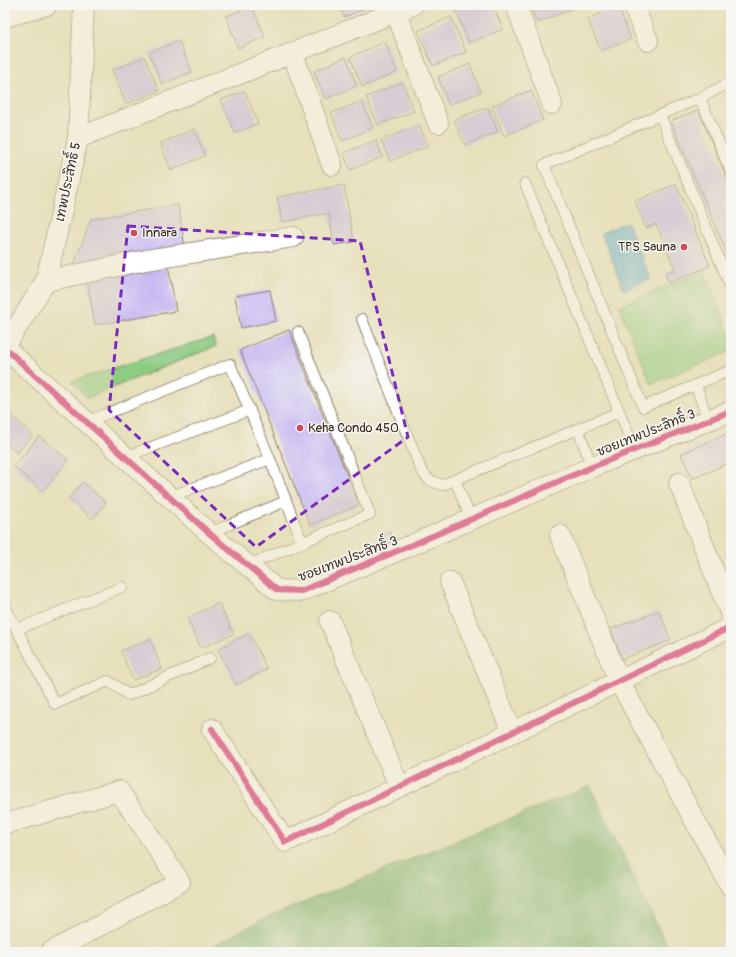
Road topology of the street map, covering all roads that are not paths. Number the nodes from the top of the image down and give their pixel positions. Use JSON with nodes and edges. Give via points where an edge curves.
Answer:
{"nodes":[{"id":1,"x":47,"y":5,"type":"edge"},
{"id":2,"x":84,"y":5,"type":"edge"},
{"id":3,"x":516,"y":5,"type":"edge"},
{"id":4,"x":633,"y":5,"type":"edge"},
{"id":5,"x":405,"y":8,"type":"edge"},
{"id":6,"x":5,"y":17,"type":"edge"},
{"id":7,"x":648,"y":41,"type":"dead end"},
{"id":8,"x":293,"y":54,"type":"junction"},
{"id":9,"x":731,"y":82,"type":"edge"},
{"id":10,"x":700,"y":98,"type":"junction"},
{"id":11,"x":552,"y":104,"type":"dead end"},
{"id":12,"x":660,"y":115,"type":"junction"},
{"id":13,"x":438,"y":122,"type":"dead end"},
{"id":14,"x":78,"y":138,"type":"junction"},
{"id":15,"x":332,"y":165,"type":"dead end"},
{"id":16,"x":731,"y":172,"type":"edge"},
{"id":17,"x":525,"y":183,"type":"dead end"},
{"id":18,"x":293,"y":237,"type":"dead end"},
{"id":19,"x":46,"y":281,"type":"junction"},
{"id":20,"x":731,"y":288,"type":"edge"},
{"id":21,"x":362,"y":319,"type":"dead end"},
{"id":22,"x":298,"y":332,"type":"dead end"},
{"id":23,"x":5,"y":347,"type":"edge"},
{"id":24,"x":731,"y":370,"type":"edge"},
{"id":25,"x":696,"y":386,"type":"junction"},
{"id":26,"x":250,"y":410,"type":"junction"},
{"id":27,"x":731,"y":411,"type":"edge"},
{"id":28,"x":619,"y":412,"type":"junction"},
{"id":29,"x":708,"y":420,"type":"junction"},
{"id":30,"x":86,"y":422,"type":"junction"},
{"id":31,"x":578,"y":429,"type":"junction"},
{"id":32,"x":635,"y":450,"type":"junction"},
{"id":33,"x":125,"y":457,"type":"junction"},
{"id":34,"x":270,"y":459,"type":"junction"},
{"id":35,"x":592,"y":467,"type":"junction"},
{"id":36,"x":455,"y":480,"type":"junction"},
{"id":37,"x":679,"y":483,"type":"dead end"},
{"id":38,"x":169,"y":497,"type":"junction"},
{"id":39,"x":286,"y":501,"type":"junction"},
{"id":40,"x":471,"y":520,"type":"junction"},
{"id":41,"x":209,"y":533,"type":"junction"},
{"id":42,"x":560,"y":535,"type":"dead end"},
{"id":43,"x":302,"y":542,"type":"junction"},
{"id":44,"x":246,"y":566,"type":"junction"},
{"id":45,"x":450,"y":582,"type":"dead end"},
{"id":46,"x":122,"y":587,"type":"dead end"},
{"id":47,"x":5,"y":606,"type":"edge"},
{"id":48,"x":731,"y":615,"type":"edge"},
{"id":49,"x":330,"y":621,"type":"dead end"},
{"id":50,"x":731,"y":627,"type":"edge"},
{"id":51,"x":17,"y":629,"type":"junction"},
{"id":52,"x":210,"y":658,"type":"dead end"},
{"id":53,"x":619,"y":681,"type":"junction"},
{"id":54,"x":212,"y":729,"type":"dead end"},
{"id":55,"x":512,"y":732,"type":"junction"},
{"id":56,"x":399,"y":786,"type":"junction"},
{"id":57,"x":5,"y":824,"type":"edge"},
{"id":58,"x":731,"y":888,"type":"edge"},
{"id":59,"x":52,"y":952,"type":"edge"}],
"edges":[{"from":1,"to":6,"type":"street"},
{"from":2,"to":14,"type":"street","name":"เทพประสิทธิ์ 5"},
{"from":3,"to":11,"type":"street"},
{"from":4,"to":7,"type":"street"},
{"from":5,"to":8,"type":"street"},
{"from":5,"to":13,"type":"street"},
{"from":8,"to":14,"type":"street"},
{"from":8,"to":15,"type":"street"},
{"from":9,"to":10,"type":"lane"},
{"from":10,"to":12,"type":"lane"},
{"from":10,"to":16,"type":"lane"},
{"from":12,"to":20,"type":"lane"},
{"from":12,"to":25,"type":"lane","via":[[544,165],[643,407]]},
{"from":14,"to":19,"type":"street","name":"เทพประสิทธิ์ 5"},
{"from":17,"to":28,"type":"lane"},
{"from":18,"to":19,"type":"street","via":[[146,260]]},
{"from":19,"to":23,"type":"street","name":"เทพประสิทธิ์ 5"},
{"from":21,"to":36,"type":"lane","via":[[421,470],[429,480],[442,486]]},
{"from":22,"to":43,"type":"lane","via":[[370,514]]},
{"from":23,"to":30,"type":"street","name":"ซอยเทพประสิทธิ์ 3"},
{"from":24,"to":25,"type":"lane"},
{"from":25,"to":29,"type":"lane"},
{"from":26,"to":30,"type":"lane","via":[[230,364]]},
{"from":26,"to":33,"type":"lane"},
{"from":26,"to":34,"type":"lane"},
{"from":27,"to":29,"type":"street","name":"ซอยเทพประสิทธิ์ 3"},
{"from":28,"to":31,"type":"lane"},
{"from":28,"to":32,"type":"lane"},
{"from":29,"to":32,"type":"street","name":"ซอยเทพประสิทธิ์ 3"},
{"from":30,"to":33,"type":"street","name":"ซอยเทพประสิทธิ์ 3"},
{"from":31,"to":35,"type":"lane"},
{"from":31,"to":36,"type":"lane"},
{"from":32,"to":35,"type":"street","name":"ซอยเทพประสิทธิ์ 3"},
{"from":33,"to":38,"type":"street","name":"ซอยเทพประสิทธิ์ 3"},
{"from":34,"to":38,"type":"lane"},
{"from":34,"to":39,"type":"lane"},
{"from":35,"to":40,"type":"street","name":"ซอยเทพประสิทธิ์ 3"},
{"from":36,"to":40,"type":"lane"},
{"from":37,"to":48,"type":"street"},
{"from":38,"to":41,"type":"street","name":"ซอยเทพประสิทธิ์ 3"},
{"from":39,"to":41,"type":"lane"},
{"from":39,"to":43,"type":"lane"},
{"from":40,"to":44,"type":"street","name":"ซอยเทพประสิทธิ์ 3","via":[[301,591],[277,590]]},
{"from":41,"to":44,"type":"street","name":"ซอยเทพประสิทธิ์ 3"},
{"from":42,"to":53,"type":"street"},
{"from":43,"to":44,"type":"lane"},
{"from":45,"to":55,"type":"street"},
{"from":46,"to":51,"type":"lane"},
{"from":47,"to":51,"type":"lane"},
{"from":49,"to":56,"type":"street"},
{"from":50,"to":53,"type":"street"},
{"from":51,"to":52,"type":"lane","via":[[55,704],[108,681],[129,695]]},
{"from":53,"to":55,"type":"street"},
{"from":53,"to":58,"type":"street"},
{"from":54,"to":56,"type":"street","via":[[285,842]]},
{"from":55,"to":56,"type":"street"},
{"from":57,"to":59,"type":"street","via":[[119,791],[180,882]]}]}
